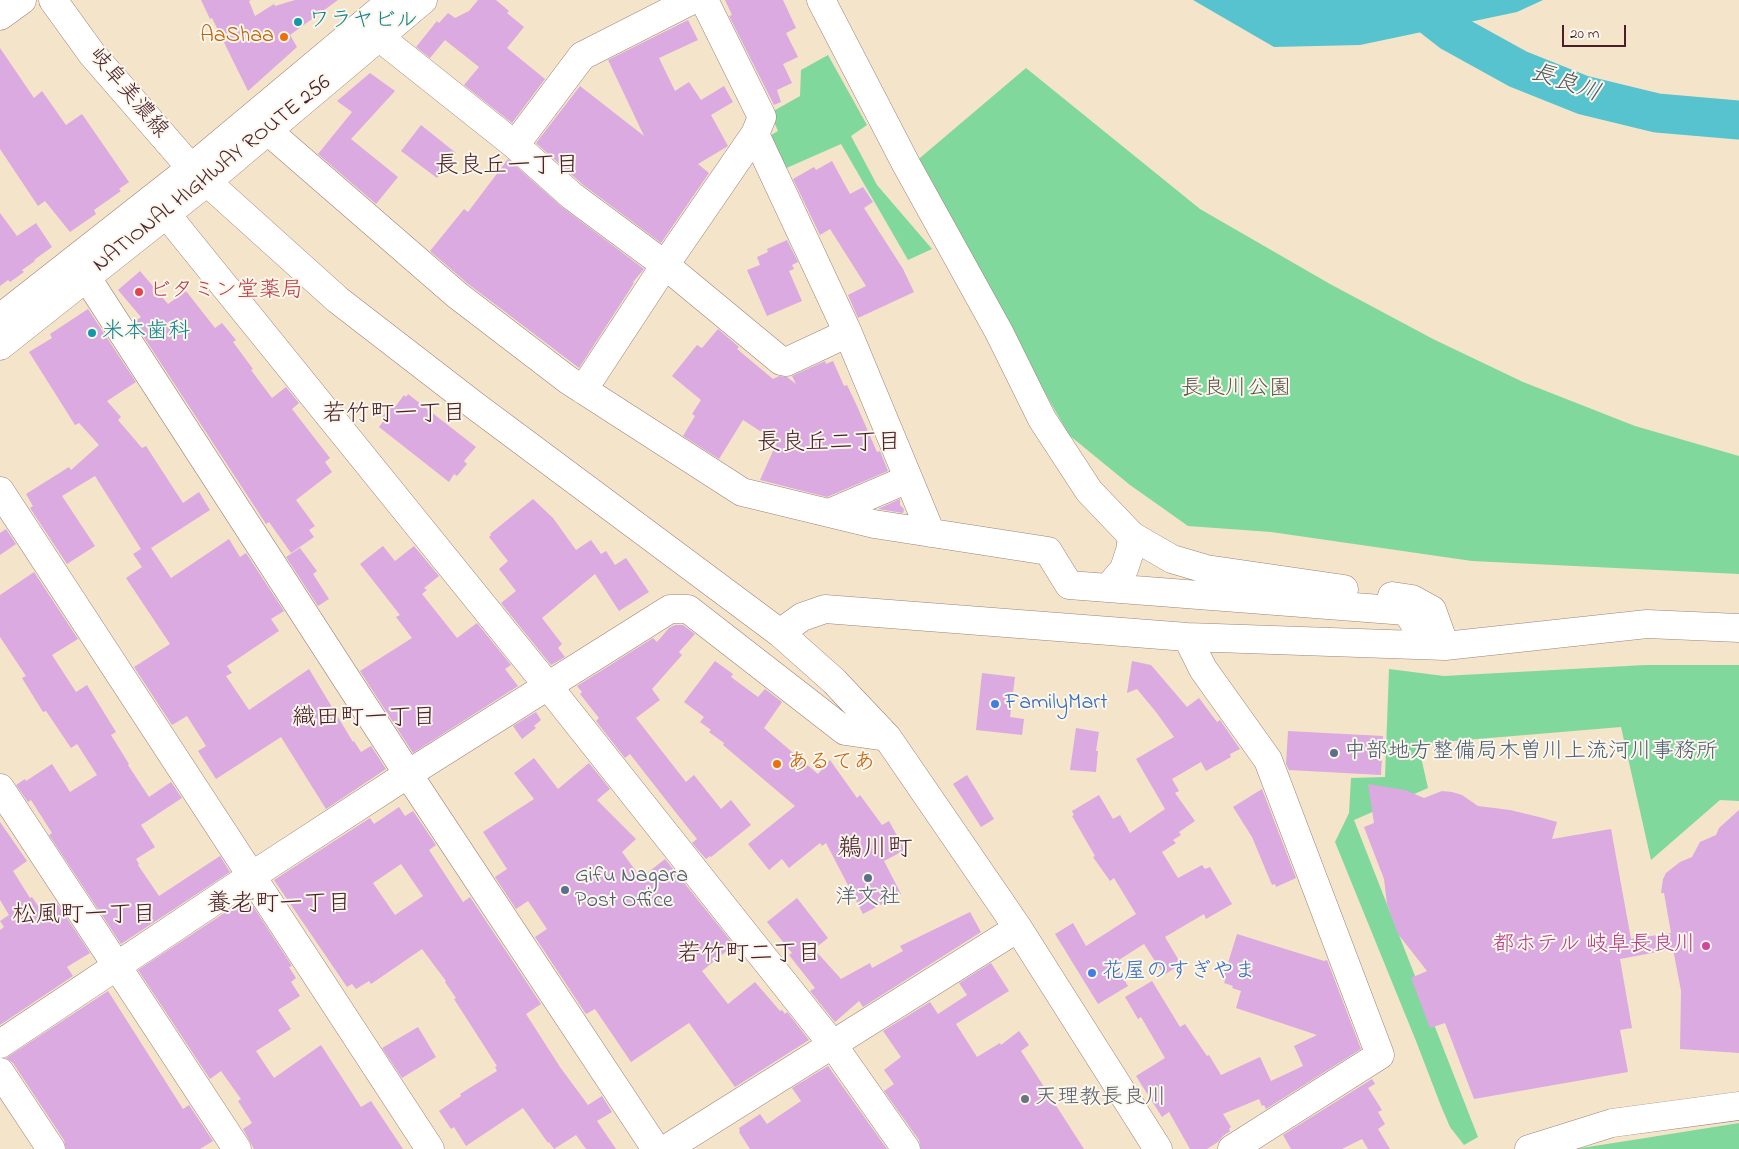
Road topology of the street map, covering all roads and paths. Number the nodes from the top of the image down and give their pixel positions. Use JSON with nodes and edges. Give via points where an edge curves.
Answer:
{"nodes":[{"id":1,"x":22,"y":0,"type":"edge"},
{"id":2,"x":53,"y":0,"type":"edge"},
{"id":3,"x":392,"y":0,"type":"edge"},
{"id":4,"x":422,"y":0,"type":"edge"},
{"id":5,"x":692,"y":0,"type":"edge"},
{"id":6,"x":704,"y":0,"type":"edge"},
{"id":7,"x":821,"y":0,"type":"edge"},
{"id":8,"x":0,"y":16,"type":"edge"},
{"id":9,"x":379,"y":37,"type":"junction"},
{"id":10,"x":268,"y":131,"type":"junction"},
{"id":11,"x":756,"y":134,"type":"junction"},
{"id":12,"x":515,"y":145,"type":"junction"},
{"id":13,"x":199,"y":175,"type":"junction"},
{"id":14,"x":167,"y":215,"type":"junction"},
{"id":15,"x":665,"y":265,"type":"junction"},
{"id":16,"x":87,"y":278,"type":"junction"},
{"id":17,"x":0,"y":318,"type":"edge"},
{"id":18,"x":848,"y":333,"type":"junction"},
{"id":19,"x":0,"y":346,"type":"edge"},
{"id":20,"x":583,"y":390,"type":"junction"},
{"id":21,"x":908,"y":479,"type":"junction"},
{"id":22,"x":0,"y":491,"type":"edge"},
{"id":23,"x":829,"y":513,"type":"junction"},
{"id":24,"x":931,"y":533,"type":"junction"},
{"id":25,"x":1132,"y":536,"type":"junction"},
{"id":26,"x":1108,"y":588,"type":"junction"},
{"id":27,"x":1739,"y":628,"type":"edge"},
{"id":28,"x":780,"y":633,"type":"junction"},
{"id":29,"x":1187,"y":637,"type":"junction"},
{"id":30,"x":1417,"y":645,"type":"junction"},
{"id":31,"x":1445,"y":646,"type":"junction"},
{"id":32,"x":548,"y":686,"type":"junction"},
{"id":33,"x":887,"y":737,"type":"junction"},
{"id":34,"x":408,"y":774,"type":"junction"},
{"id":35,"x":0,"y":788,"type":"edge"},
{"id":36,"x":250,"y":876,"type":"junction"},
{"id":37,"x":1018,"y":928,"type":"junction"},
{"id":38,"x":117,"y":966,"type":"junction"},
{"id":39,"x":0,"y":1044,"type":"edge"},
{"id":40,"x":832,"y":1045,"type":"junction"},
{"id":41,"x":0,"y":1072,"type":"edge"},
{"id":42,"x":1739,"y":1106,"type":"edge"},
{"id":43,"x":51,"y":1149,"type":"edge"},
{"id":44,"x":237,"y":1149,"type":"edge"},
{"id":45,"x":430,"y":1149,"type":"edge"},
{"id":46,"x":656,"y":1149,"type":"edge"},
{"id":47,"x":666,"y":1149,"type":"edge"},
{"id":48,"x":906,"y":1149,"type":"edge"},
{"id":49,"x":1158,"y":1149,"type":"edge"},
{"id":50,"x":1232,"y":1149,"type":"edge"},
{"id":51,"x":1529,"y":1149,"type":"edge"}],
"edges":[{"from":1,"to":8,"type":"main road"},
{"from":2,"to":13,"type":"main road","name":"岐阜美濃線","via":[[92,54]]},
{"from":3,"to":13,"type":"main road","name":"NATIONAL HIGHWAY ROUTE 256"},
{"from":4,"to":9,"type":"main road","name":"NATIONAL HIGHWAY ROUTE 256"},
{"from":5,"to":12,"type":"main road","via":[[582,56]]},
{"from":6,"to":11,"type":"main road","via":[[762,118]]},
{"from":7,"to":25,"type":"main road","via":[[906,164],[991,316],[1042,419],[1089,491]]},
{"from":9,"to":10,"type":"main road","name":"NATIONAL HIGHWAY ROUTE 256"},
{"from":9,"to":12,"type":"main road"},
{"from":10,"to":13,"type":"main road","name":"NATIONAL HIGHWAY ROUTE 256"},
{"from":10,"to":20,"type":"main road","via":[[457,295]]},
{"from":11,"to":15,"type":"main road"},
{"from":11,"to":18,"type":"main road"},
{"from":12,"to":15,"type":"main road","via":[[572,196]]},
{"from":13,"to":14,"type":"main road","name":"NATIONAL HIGHWAY ROUTE 256"},
{"from":13,"to":17,"type":"main road","name":"NATIONAL HIGHWAY ROUTE 256"},
{"from":13,"to":28,"type":"main road","name":"岐阜美濃線","via":[[338,300]]},
{"from":14,"to":16,"type":"main road","name":"NATIONAL HIGHWAY ROUTE 256"},
{"from":14,"to":32,"type":"main road"},
{"from":15,"to":18,"type":"main road","via":[[781,361],[786,362]]},
{"from":15,"to":20,"type":"main road"},
{"from":16,"to":19,"type":"main road","name":"NATIONAL HIGHWAY ROUTE 256"},
{"from":16,"to":34,"type":"main road"},
{"from":18,"to":21,"type":"main road"},
{"from":20,"to":23,"type":"main road","via":[[742,492]]},
{"from":21,"to":23,"type":"main road"},
{"from":21,"to":24,"type":"main road"},
{"from":22,"to":36,"type":"main road"},
{"from":23,"to":24,"type":"main road"},
{"from":24,"to":26,"type":"main road","via":[[1048,551],[1069,585]]},
{"from":25,"to":26,"type":"main road","via":[[1124,569]]},
{"from":25,"to":31,"type":"main road","via":[[1172,559],[1206,569],[1412,599],[1432,610]]},
{"from":26,"to":30,"type":"main road","via":[[1406,611],[1415,624]]},
{"from":27,"to":31,"type":"main road","via":[[1647,624]]},
{"from":28,"to":29,"type":"main road","via":[[802,617],[825,609]]},
{"from":28,"to":33,"type":"main road","name":"岐阜美濃線","via":[[834,681]]},
{"from":29,"to":30,"type":"main road"},
{"from":29,"to":50,"type":"main road","via":[[1203,669],[1268,760],[1380,1055]]},
{"from":30,"to":31,"type":"main road"},
{"from":32,"to":33,"type":"main road","via":[[670,609],[688,609],[845,731]]},
{"from":32,"to":34,"type":"main road"},
{"from":32,"to":40,"type":"main road"},
{"from":33,"to":37,"type":"main road","name":"岐阜美濃線"},
{"from":34,"to":36,"type":"main road"},
{"from":34,"to":46,"type":"main road"},
{"from":35,"to":38,"type":"main road"},
{"from":36,"to":38,"type":"main road"},
{"from":36,"to":45,"type":"main road"},
{"from":37,"to":40,"type":"main road"},
{"from":37,"to":49,"type":"main road","name":"岐阜美濃線"},
{"from":38,"to":39,"type":"main road"},
{"from":38,"to":44,"type":"main road"},
{"from":40,"to":47,"type":"main road"},
{"from":40,"to":48,"type":"main road"},
{"from":41,"to":43,"type":"main road"},
{"from":42,"to":51,"type":"main road","via":[[1612,1123]]}]}
